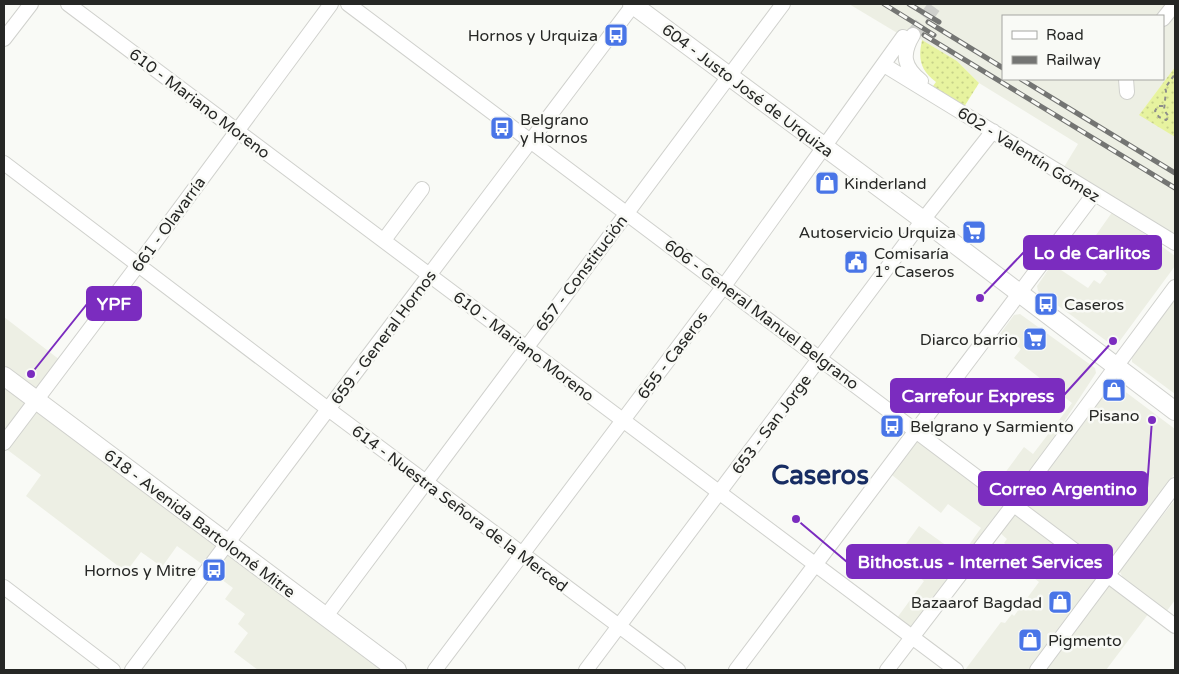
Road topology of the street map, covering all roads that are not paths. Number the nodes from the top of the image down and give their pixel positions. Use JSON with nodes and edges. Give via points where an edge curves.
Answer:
{"nodes":[{"id":1,"x":31,"y":4,"type":"edge"},
{"id":2,"x":68,"y":4,"type":"edge"},
{"id":3,"x":331,"y":4,"type":"edge"},
{"id":4,"x":348,"y":4,"type":"edge"},
{"id":5,"x":633,"y":4,"type":"edge"},
{"id":6,"x":783,"y":4,"type":"edge"},
{"id":7,"x":1175,"y":4,"type":"edge"},
{"id":8,"x":1164,"y":18,"type":"edge"},
{"id":9,"x":4,"y":39,"type":"edge"},
{"id":10,"x":884,"y":64,"type":"junction"},
{"id":11,"x":729,"y":75,"type":"junction"},
{"id":12,"x":950,"y":106,"type":"junction"},
{"id":13,"x":238,"y":130,"type":"junction"},
{"id":14,"x":992,"y":131,"type":"junction"},
{"id":15,"x":529,"y":140,"type":"junction"},
{"id":16,"x":824,"y":147,"type":"junction"},
{"id":17,"x":4,"y":163,"type":"edge"},
{"id":18,"x":422,"y":189,"type":"dead end"},
{"id":19,"x":1094,"y":194,"type":"junction"},
{"id":20,"x":626,"y":212,"type":"junction"},
{"id":21,"x":923,"y":220,"type":"junction"},
{"id":22,"x":384,"y":240,"type":"junction"},
{"id":23,"x":1175,"y":243,"type":"edge"},
{"id":24,"x":138,"y":266,"type":"junction"},
{"id":25,"x":430,"y":276,"type":"junction"},
{"id":26,"x":724,"y":286,"type":"junction"},
{"id":27,"x":1175,"y":287,"type":"edge"},
{"id":28,"x":1019,"y":292,"type":"junction"},
{"id":29,"x":526,"y":346,"type":"junction"},
{"id":30,"x":820,"y":358,"type":"junction"},
{"id":31,"x":1116,"y":366,"type":"junction"},
{"id":32,"x":4,"y":376,"type":"edge"},
{"id":33,"x":36,"y":400,"type":"junction"},
{"id":34,"x":328,"y":409,"type":"junction"},
{"id":35,"x":1175,"y":411,"type":"edge"},
{"id":36,"x":622,"y":420,"type":"junction"},
{"id":37,"x":916,"y":430,"type":"junction"},
{"id":38,"x":4,"y":443,"type":"edge"},
{"id":39,"x":426,"y":482,"type":"junction"},
{"id":40,"x":1175,"y":485,"type":"edge"},
{"id":41,"x":720,"y":492,"type":"junction"},
{"id":42,"x":1014,"y":504,"type":"junction"},
{"id":43,"x":227,"y":544,"type":"junction"},
{"id":44,"x":523,"y":555,"type":"junction"},
{"id":45,"x":815,"y":564,"type":"junction"},
{"id":46,"x":1109,"y":576,"type":"junction"},
{"id":47,"x":4,"y":587,"type":"edge"},
{"id":48,"x":326,"y":616,"type":"junction"},
{"id":49,"x":619,"y":626,"type":"junction"},
{"id":50,"x":1175,"y":626,"type":"edge"},
{"id":51,"x":912,"y":637,"type":"junction"},
{"id":52,"x":114,"y":670,"type":"edge"},
{"id":53,"x":132,"y":670,"type":"edge"},
{"id":54,"x":397,"y":670,"type":"edge"},
{"id":55,"x":435,"y":670,"type":"edge"},
{"id":56,"x":586,"y":670,"type":"edge"},
{"id":57,"x":678,"y":670,"type":"edge"},
{"id":58,"x":736,"y":670,"type":"edge"},
{"id":59,"x":888,"y":670,"type":"edge"},
{"id":60,"x":956,"y":670,"type":"edge"},
{"id":61,"x":1037,"y":670,"type":"edge"}],
"edges":[{"from":1,"to":9,"type":"street"},
{"from":2,"to":13,"type":"street","name":"610 - Mariano Moreno"},
{"from":3,"to":13,"type":"street","name":"661 - Olavarría"},
{"from":4,"to":15,"type":"street","name":"606 - General Manuel Belgrano"},
{"from":5,"to":11,"type":"main road","name":"604 - Justo José de Urquiza"},
{"from":5,"to":15,"type":"street","name":"659 - General Hornos"},
{"from":6,"to":11,"type":"street","name":"657 - Constitución"},
{"from":7,"to":8,"type":"street"},
{"from":10,"to":12,"type":"street","name":"602 - Valentín Gómez"},
{"from":10,"to":12,"type":"street","name":"655 - Caseros","via":[[908,36],[909,70]]},
{"from":10,"to":16,"type":"street","name":"655 - Caseros"},
{"from":11,"to":16,"type":"main road","name":"604 - Justo José de Urquiza"},
{"from":11,"to":20,"type":"street","name":"657 - Constitución"},
{"from":12,"to":14,"type":"street","name":"602 - Valentín Gómez"},
{"from":13,"to":22,"type":"street","name":"610 - Mariano Moreno"},
{"from":13,"to":24,"type":"street","name":"661 - Olavarría"},
{"from":14,"to":19,"type":"street","name":"602 - Valentín Gómez"},
{"from":14,"to":21,"type":"street","name":"653 - San Jorge"},
{"from":15,"to":20,"type":"street","name":"606 - General Manuel Belgrano"},
{"from":15,"to":25,"type":"street","name":"659 - General Hornos"},
{"from":16,"to":21,"type":"main road","name":"604 - Justo José de Urquiza"},
{"from":16,"to":26,"type":"street","name":"655 - Caseros"},
{"from":17,"to":24,"type":"street","name":"614 - Nuestra Señora de la Merced"},
{"from":18,"to":22,"type":"street"},
{"from":19,"to":23,"type":"street","name":"602 - Valentín Gómez"},
{"from":19,"to":28,"type":"street"},
{"from":20,"to":26,"type":"street","name":"606 - General Manuel Belgrano"},
{"from":20,"to":29,"type":"street","name":"657 - Constitución"},
{"from":21,"to":28,"type":"main road","name":"604 - Justo José de Urquiza"},
{"from":21,"to":30,"type":"street","name":"653 - San Jorge"},
{"from":22,"to":25,"type":"street","name":"610 - Mariano Moreno"},
{"from":24,"to":33,"type":"street","name":"661 - Olavarría"},
{"from":24,"to":34,"type":"street","name":"614 - Nuestra Señora de la Merced"},
{"from":25,"to":29,"type":"street","name":"610 - Mariano Moreno"},
{"from":25,"to":34,"type":"street","name":"659 - General Hornos"},
{"from":26,"to":30,"type":"street","name":"606 - General Manuel Belgrano"},
{"from":26,"to":36,"type":"street","name":"655 - Caseros"},
{"from":27,"to":31,"type":"street"},
{"from":28,"to":31,"type":"main road","name":"604 - Justo José de Urquiza"},
{"from":28,"to":37,"type":"street"},
{"from":29,"to":36,"type":"street","name":"610 - Mariano Moreno"},
{"from":29,"to":39,"type":"street","name":"657 - Constitución"},
{"from":30,"to":37,"type":"street","name":"606 - General Manuel Belgrano"},
{"from":30,"to":41,"type":"street","name":"653 - San Jorge"},
{"from":31,"to":35,"type":"main road","name":"604 - Justo José de Urquiza"},
{"from":31,"to":42,"type":"street"},
{"from":32,"to":33,"type":"main road","name":"618 - Avenida Bartolomé Mitre"},
{"from":33,"to":38,"type":"street","name":"661 - Olavarría"},
{"from":33,"to":43,"type":"main road","name":"618 - Avenida Bartolomé Mitre"},
{"from":34,"to":39,"type":"street","name":"614 - Nuestra Señora de la Merced"},
{"from":34,"to":43,"type":"street","name":"659 - General Hornos"},
{"from":36,"to":41,"type":"street","name":"610 - Mariano Moreno"},
{"from":36,"to":44,"type":"street","name":"655 - Caseros"},
{"from":37,"to":42,"type":"street","name":"606 - General Manuel Belgrano"},
{"from":37,"to":45,"type":"street"},
{"from":39,"to":44,"type":"street","name":"614 - Nuestra Señora de la Merced"},
{"from":39,"to":48,"type":"street","name":"657 - Constitución"},
{"from":40,"to":46,"type":"street"},
{"from":41,"to":45,"type":"street","name":"610 - Mariano Moreno"},
{"from":41,"to":49,"type":"street","name":"653 - San Jorge"},
{"from":42,"to":46,"type":"street","name":"606 - General Manuel Belgrano"},
{"from":42,"to":51,"type":"street"},
{"from":43,"to":48,"type":"main road","name":"618 - Avenida Bartolomé Mitre"},
{"from":43,"to":53,"type":"street","name":"659 - General Hornos"},
{"from":44,"to":49,"type":"street","name":"614 - Nuestra Señora de la Merced"},
{"from":44,"to":55,"type":"street","name":"655 - Caseros"},
{"from":45,"to":51,"type":"street","name":"610 - Mariano Moreno"},
{"from":45,"to":58,"type":"street"},
{"from":46,"to":50,"type":"street","name":"606 - General Manuel Belgrano"},
{"from":46,"to":61,"type":"street"},
{"from":47,"to":52,"type":"street"},
{"from":48,"to":54,"type":"main road","name":"618 - Avenida Bartolomé Mitre"},
{"from":49,"to":56,"type":"street","name":"653 - San Jorge"},
{"from":49,"to":57,"type":"street","name":"614 - Nuestra Señora de la Merced"},
{"from":51,"to":59,"type":"street"},
{"from":51,"to":60,"type":"street","name":"610 - Mariano Moreno"}]}
